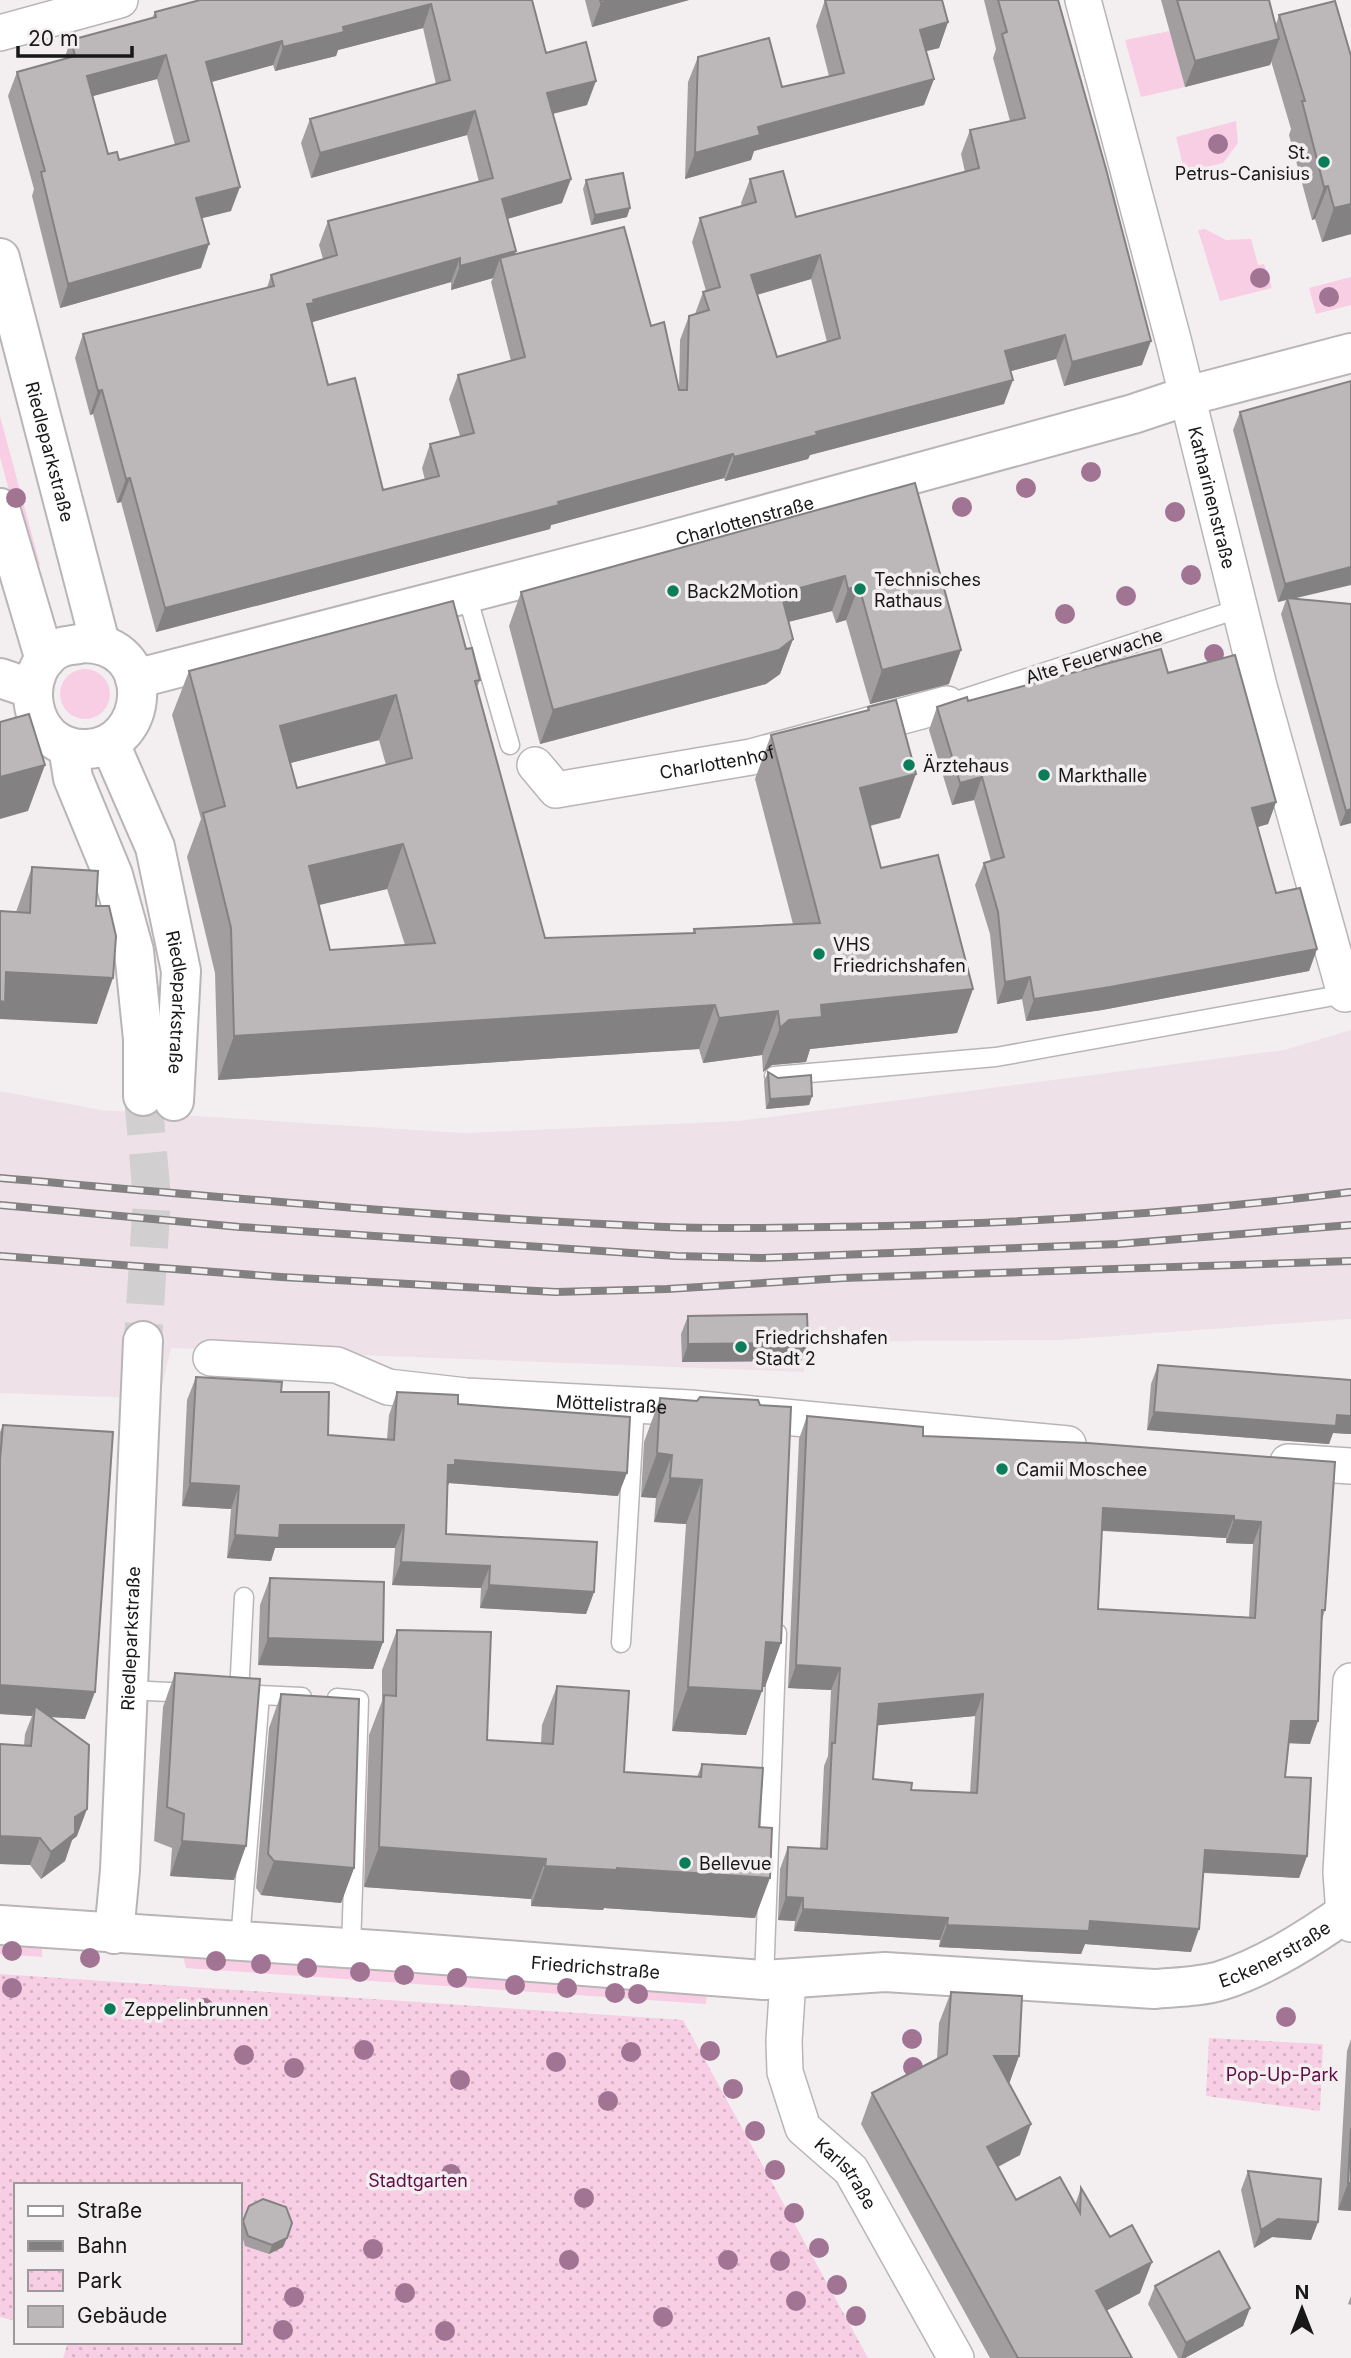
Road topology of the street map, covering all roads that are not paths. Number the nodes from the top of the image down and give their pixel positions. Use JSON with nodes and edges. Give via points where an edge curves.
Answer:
{"nodes":[{"id":1,"x":120,"y":0,"type":"edge"},
{"id":2,"x":1083,"y":0,"type":"edge"},
{"id":3,"x":0,"y":33,"type":"edge"},
{"id":4,"x":0,"y":258,"type":"edge"},
{"id":5,"x":1351,"y":354,"type":"edge"},
{"id":6,"x":1187,"y":396,"type":"junction"},
{"id":7,"x":0,"y":508,"type":"edge"},
{"id":8,"x":466,"y":592,"type":"junction"},
{"id":9,"x":1241,"y":608,"type":"junction"},
{"id":10,"x":100,"y":643,"type":"junction"},
{"id":11,"x":26,"y":676,"type":"edge"},
{"id":12,"x":135,"y":679,"type":"junction"},
{"id":13,"x":947,"y":704,"type":"joint"},
{"id":14,"x":110,"y":744,"type":"junction"},
{"id":15,"x":68,"y":747,"type":"junction"},
{"id":16,"x":523,"y":755,"type":"joint"},
{"id":17,"x":1348,"y":993,"type":"edge"},
{"id":18,"x":774,"y":1076,"type":"edge"},
{"id":19,"x":144,"y":1342,"type":"tunnel mouth"},
{"id":20,"x":211,"y":1358,"type":"dead end"},
{"id":21,"x":635,"y":1405,"type":"junction"},
{"id":22,"x":1097,"y":1447,"type":"edge"},
{"id":23,"x":1258,"y":1459,"type":"edge"},
{"id":24,"x":1351,"y":1466,"type":"edge"},
{"id":25,"x":244,"y":1597,"type":"dead end"},
{"id":26,"x":778,"y":1620,"type":"edge"},
{"id":27,"x":621,"y":1643,"type":"dead end"},
{"id":28,"x":1351,"y":1681,"type":"edge"},
{"id":29,"x":127,"y":1689,"type":"junction"},
{"id":30,"x":239,"y":1694,"type":"junction"},
{"id":31,"x":260,"y":1695,"type":"junction"},
{"id":32,"x":1349,"y":1916,"type":"edge"},
{"id":33,"x":0,"y":1925,"type":"edge"},
{"id":34,"x":114,"y":1934,"type":"junction"},
{"id":35,"x":240,"y":1941,"type":"junction"},
{"id":36,"x":351,"y":1949,"type":"junction"},
{"id":37,"x":776,"y":1979,"type":"junction"},
{"id":38,"x":1191,"y":1986,"type":"joint"},
{"id":39,"x":956,"y":2358,"type":"edge"}],
"edges":[{"from":1,"to":3,"type":"street"},
{"from":2,"to":6,"type":"street","name":"Katharinenstraße"},
{"from":4,"to":10,"type":"street","name":"Riedleparkstraße"},
{"from":5,"to":6,"type":"street","name":"Charlottenstraße"},
{"from":6,"to":8,"type":"street","name":"Charlottenstraße","via":[[1029,443]]},
{"from":6,"to":9,"type":"street","name":"Katharinenstraße"},
{"from":7,"to":11,"type":"street"},
{"from":8,"to":12,"type":"street","name":"Charlottenstraße"},
{"from":8,"to":16,"type":"lane","name":"Charlottenhof"},
{"from":9,"to":13,"type":"lane","name":"Alte Feuerwache"},
{"from":9,"to":17,"type":"street","name":"Katharinenstraße","via":[[1259,686]]},
{"from":10,"to":11,"type":"street","via":[[61,647]]},
{"from":10,"to":12,"type":"street","via":[[122,655]]},
{"from":11,"to":15,"type":"street","via":[[44,732]]},
{"from":12,"to":14,"type":"street","via":[[134,715]]},
{"from":13,"to":16,"type":"street","name":"Charlottenhof","via":[[751,757],[556,790]]},
{"from":14,"to":15,"type":"street"},
{"from":14,"to":15,"type":"street","name":"Riedleparkstraße","via":[[155,847],[181,971],[158,1099],[143,1039],[134,951],[113,875],[73,778]]},
{"from":17,"to":18,"type":"lane","via":[[996,1057]]},
{"from":19,"to":29,"type":"street","name":"Riedleparkstraße"},
{"from":20,"to":21,"type":"street","name":"Möttelistraße","via":[[337,1365],[388,1387],[440,1393]]},
{"from":21,"to":22,"type":"street","name":"Möttelistraße","via":[[690,1408],[787,1424]]},
{"from":21,"to":27,"type":"lane"},
{"from":23,"to":24,"type":"street"},
{"from":25,"to":30,"type":"lane"},
{"from":26,"to":37,"type":"lane"},
{"from":28,"to":32,"type":"street","via":[[1341,1873]]},
{"from":29,"to":30,"type":"lane"},
{"from":29,"to":34,"type":"street","name":"Riedleparkstraße"},
{"from":30,"to":31,"type":"lane"},
{"from":31,"to":35,"type":"lane"},
{"from":31,"to":36,"type":"lane","via":[[359,1700]]},
{"from":32,"to":38,"type":"street","name":"Eckenerstraße","via":[[1252,1968]]},
{"from":33,"to":34,"type":"street","name":"Friedrichstraße"},
{"from":34,"to":35,"type":"street","name":"Friedrichstraße"},
{"from":35,"to":36,"type":"street","name":"Friedrichstraße"},
{"from":36,"to":37,"type":"street","name":"Friedrichstraße"},
{"from":37,"to":38,"type":"street","name":"Friedrichstraße","via":[[885,1972],[1154,1989]]},
{"from":37,"to":39,"type":"street","name":"Karlstraße","via":[[785,2072],[803,2128],[852,2170]]}]}
